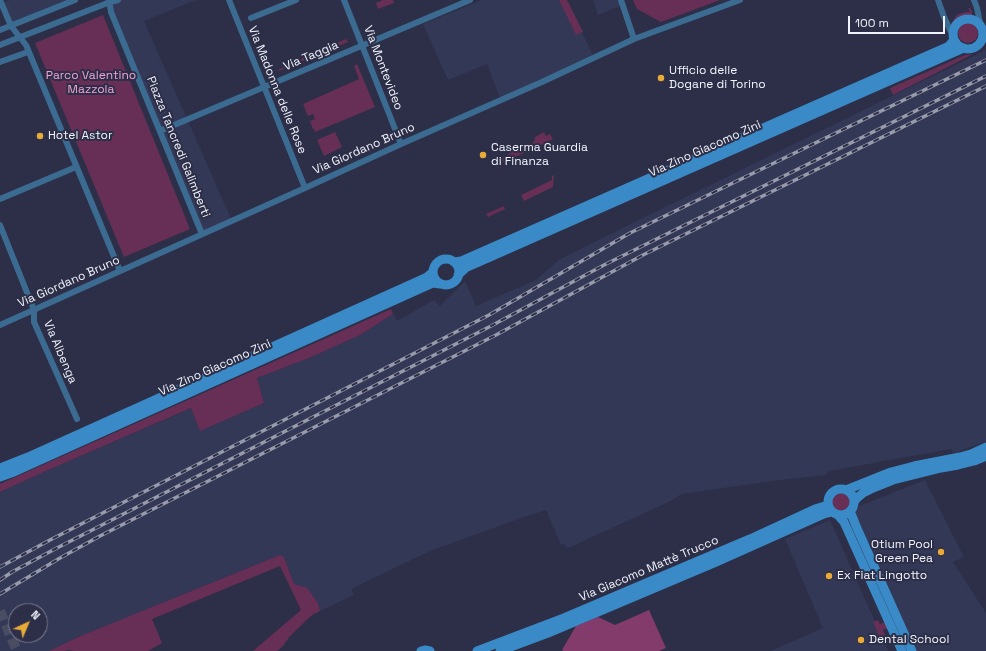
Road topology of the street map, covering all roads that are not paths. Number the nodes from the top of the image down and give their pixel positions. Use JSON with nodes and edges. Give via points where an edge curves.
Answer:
{"nodes":[{"id":1,"x":0,"y":0,"type":"edge"},
{"id":2,"x":75,"y":0,"type":"edge"},
{"id":3,"x":118,"y":0,"type":"edge"},
{"id":4,"x":229,"y":0,"type":"edge"},
{"id":5,"x":296,"y":0,"type":"edge"},
{"id":6,"x":344,"y":0,"type":"edge"},
{"id":7,"x":470,"y":0,"type":"edge"},
{"id":8,"x":621,"y":0,"type":"edge"},
{"id":9,"x":740,"y":0,"type":"edge"},
{"id":10,"x":938,"y":0,"type":"edge"},
{"id":11,"x":974,"y":0,"type":"edge"},
{"id":12,"x":110,"y":1,"type":"edge"},
{"id":13,"x":251,"y":18,"type":"dead end"},
{"id":14,"x":10,"y":26,"type":"junction"},
{"id":15,"x":0,"y":30,"type":"edge"},
{"id":16,"x":983,"y":30,"type":"edge"},
{"id":17,"x":20,"y":37,"type":"junction"},
{"id":18,"x":954,"y":37,"type":"junction"},
{"id":19,"x":634,"y":38,"type":"junction"},
{"id":20,"x":0,"y":45,"type":"edge"},
{"id":21,"x":362,"y":46,"type":"junction"},
{"id":22,"x":964,"y":48,"type":"junction"},
{"id":23,"x":28,"y":50,"type":"junction"},
{"id":24,"x":0,"y":62,"type":"edge"},
{"id":25,"x":264,"y":87,"type":"junction"},
{"id":26,"x":160,"y":131,"type":"junction"},
{"id":27,"x":401,"y":144,"type":"junction"},
{"id":28,"x":76,"y":167,"type":"junction"},
{"id":29,"x":305,"y":188,"type":"junction"},
{"id":30,"x":0,"y":199,"type":"edge"},
{"id":31,"x":0,"y":225,"type":"edge"},
{"id":32,"x":202,"y":234,"type":"junction"},
{"id":33,"x":454,"y":262,"type":"junction"},
{"id":34,"x":120,"y":271,"type":"junction"},
{"id":35,"x":433,"y":272,"type":"junction"},
{"id":36,"x":458,"y":276,"type":"junction"},
{"id":37,"x":440,"y":284,"type":"junction"},
{"id":38,"x":34,"y":310,"type":"junction"},
{"id":39,"x":0,"y":325,"type":"edge"},
{"id":40,"x":77,"y":419,"type":"dead end"},
{"id":41,"x":986,"y":447,"type":"edge"},
{"id":42,"x":986,"y":456,"type":"edge"},
{"id":43,"x":0,"y":468,"type":"edge"},
{"id":44,"x":0,"y":477,"type":"edge"},
{"id":45,"x":846,"y":490,"type":"junction"},
{"id":46,"x":854,"y":502,"type":"junction"},
{"id":47,"x":833,"y":510,"type":"junction"},
{"id":48,"x":850,"y":511,"type":"junction"},
{"id":49,"x":420,"y":651,"type":"edge"},
{"id":50,"x":430,"y":651,"type":"edge"},
{"id":51,"x":477,"y":651,"type":"edge"},
{"id":52,"x":500,"y":651,"type":"edge"},
{"id":53,"x":902,"y":651,"type":"edge"},
{"id":54,"x":912,"y":651,"type":"edge"}],
"edges":[{"from":1,"to":14,"type":"street"},
{"from":2,"to":14,"type":"street"},
{"from":3,"to":12,"type":"street"},
{"from":4,"to":25,"type":"street","name":"Via Madonna delle Rose"},
{"from":5,"to":13,"type":"street"},
{"from":6,"to":21,"type":"street","name":"Via Montevideo"},
{"from":7,"to":21,"type":"street","name":"Via Taggia"},
{"from":8,"to":19,"type":"street"},
{"from":9,"to":19,"type":"street","name":"Via Giordano Bruno"},
{"from":10,"to":18,"type":"street"},
{"from":11,"to":16,"type":"street"},
{"from":12,"to":17,"type":"street"},
{"from":12,"to":26,"type":"street","name":"Piazza Tancredi Galimberti","via":[[111,12]]},
{"from":14,"to":15,"type":"street"},
{"from":14,"to":17,"type":"street"},
{"from":16,"to":18,"type":"street","via":[[972,19],[963,19],[956,25]]},
{"from":16,"to":22,"type":"street","via":[[978,46]]},
{"from":17,"to":20,"type":"street"},
{"from":17,"to":23,"type":"street"},
{"from":18,"to":22,"type":"street"},
{"from":18,"to":33,"type":"street","name":"Via Zino Giacomo Zini","via":[[949,46]]},
{"from":19,"to":27,"type":"street","name":"Via Giordano Bruno"},
{"from":21,"to":25,"type":"street","name":"Via Taggia"},
{"from":21,"to":27,"type":"street","name":"Via Montevideo"},
{"from":22,"to":36,"type":"street","name":"Via Zino Giacomo Zini","via":[[467,267]]},
{"from":23,"to":24,"type":"street","via":[[19,51]]},
{"from":23,"to":28,"type":"street"},
{"from":25,"to":26,"type":"street","name":"Via Taggia"},
{"from":25,"to":29,"type":"street","name":"Via Madonna delle Rose"},
{"from":26,"to":32,"type":"street","name":"Piazza Tancredi Galimberti"},
{"from":27,"to":29,"type":"street","name":"Via Giordano Bruno"},
{"from":28,"to":30,"type":"street"},
{"from":28,"to":34,"type":"street"},
{"from":29,"to":32,"type":"street","name":"Via Giordano Bruno"},
{"from":31,"to":38,"type":"street","name":"Via Albenga"},
{"from":32,"to":34,"type":"street","name":"Via Giordano Bruno"},
{"from":33,"to":35,"type":"street","via":[[447,259],[440,261],[435,265]]},
{"from":33,"to":36,"type":"street","via":[[458,268]]},
{"from":34,"to":38,"type":"street","name":"Via Giordano Bruno"},
{"from":35,"to":37,"type":"street","via":[[435,280]]},
{"from":35,"to":43,"type":"street","name":"Via Zino Giacomo Zini","via":[[427,277]]},
{"from":36,"to":37,"type":"street","via":[[451,284]]},
{"from":37,"to":44,"type":"street","name":"Via Zino Giacomo Zini","via":[[433,283]]},
{"from":38,"to":39,"type":"street","name":"Via Giordano Bruno"},
{"from":38,"to":40,"type":"street","name":"Via Albenga","via":[[34,322]]},
{"from":41,"to":45,"type":"street","via":[[960,457],[891,472]]},
{"from":42,"to":46,"type":"street","via":[[969,463],[893,480],[863,493]]},
{"from":45,"to":46,"type":"street","via":[[852,495]]},
{"from":45,"to":47,"type":"street","via":[[838,489],[832,492],[828,499]]},
{"from":46,"to":48,"type":"street"},
{"from":47,"to":48,"type":"street","via":[[842,515]]},
{"from":47,"to":51,"type":"street","name":"Via Giacomo Mattè Trucco","via":[[815,509],[564,618]]},
{"from":47,"to":52,"type":"street","name":"Via Giacomo Mattè Trucco","via":[[740,552]]},
{"from":47,"to":53,"type":"street","via":[[844,522]]},
{"from":48,"to":54,"type":"street"},
{"from":49,"to":50,"type":"street"}]}
